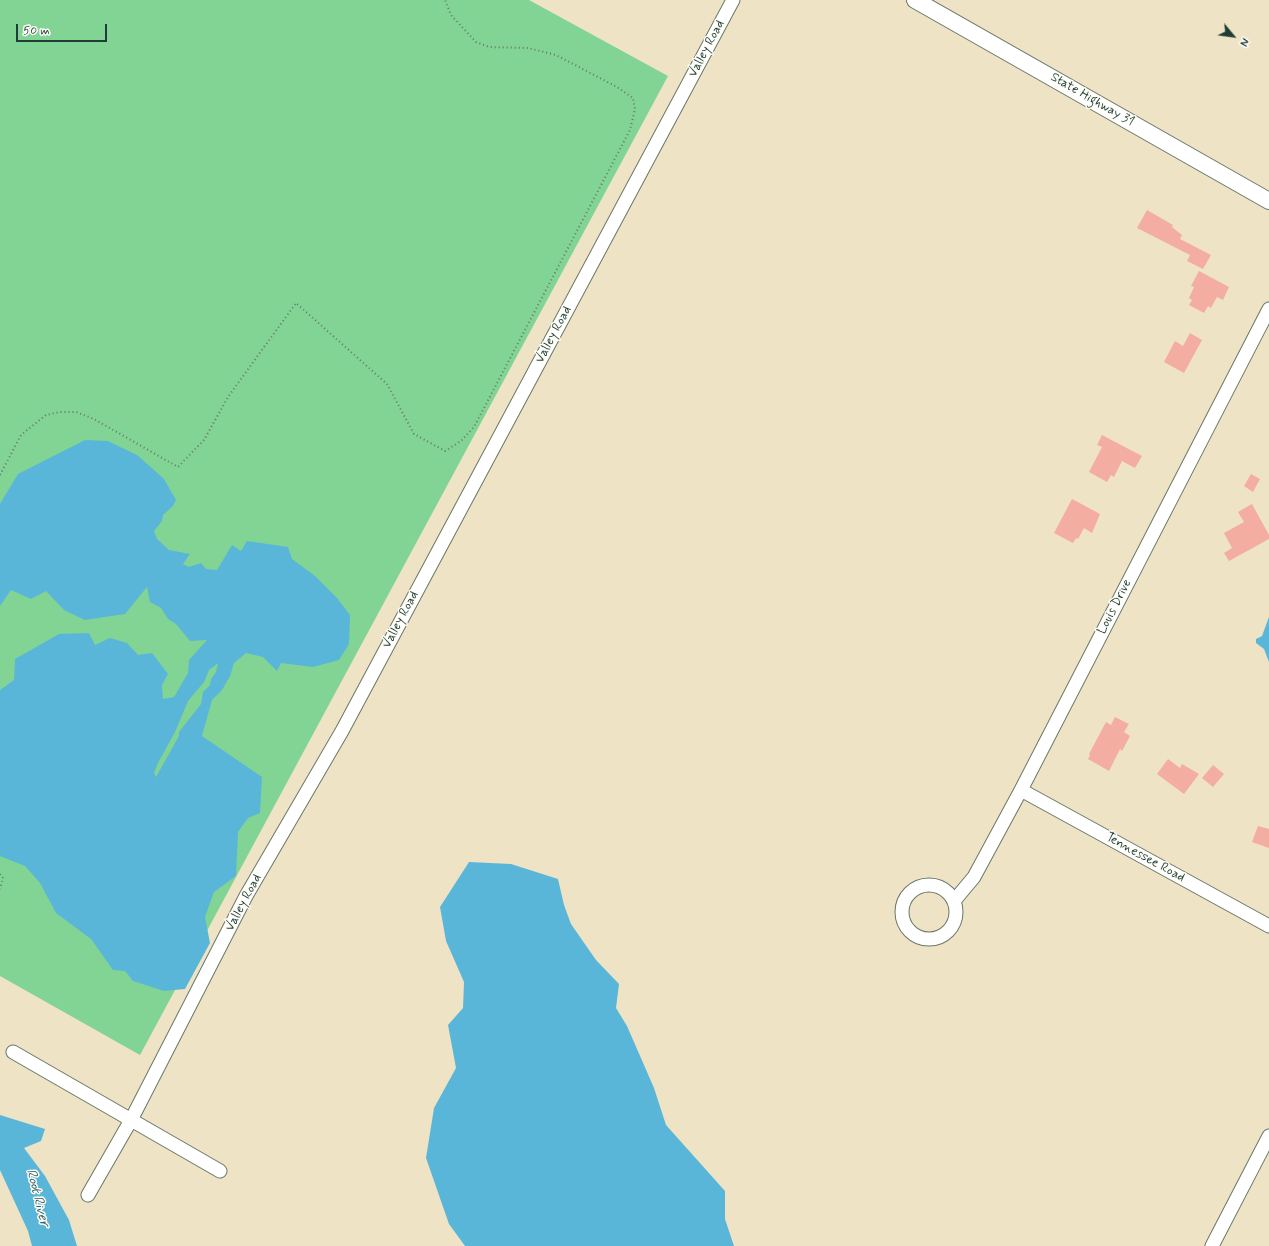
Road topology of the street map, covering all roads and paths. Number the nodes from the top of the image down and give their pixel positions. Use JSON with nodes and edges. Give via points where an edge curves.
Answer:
{"nodes":[{"id":1,"x":445,"y":0,"type":"edge"},
{"id":2,"x":733,"y":0,"type":"edge"},
{"id":3,"x":915,"y":0,"type":"edge"},
{"id":4,"x":1269,"y":201,"type":"edge"},
{"id":5,"x":1269,"y":309,"type":"edge"},
{"id":6,"x":0,"y":475,"type":"edge"},
{"id":7,"x":1021,"y":790,"type":"junction"},
{"id":8,"x":0,"y":874,"type":"edge"},
{"id":9,"x":0,"y":889,"type":"edge"},
{"id":10,"x":954,"y":901,"type":"junction"},
{"id":11,"x":1269,"y":926,"type":"edge"},
{"id":12,"x":13,"y":1052,"type":"dead end"},
{"id":13,"x":131,"y":1120,"type":"junction"},
{"id":14,"x":1269,"y":1136,"type":"edge"},
{"id":15,"x":220,"y":1171,"type":"dead end"},
{"id":16,"x":88,"y":1195,"type":"dead end"},
{"id":17,"x":1212,"y":1246,"type":"edge"}],
"edges":[{"from":1,"to":6,"type":"path","via":[[451,15],[476,42],[489,47],[528,48],[556,55],[617,86],[633,98],[635,108],[626,137],[474,427],[461,441],[445,451],[414,434],[387,384],[296,303],[228,397],[204,440],[178,467],[94,419],[76,412],[60,412],[46,415],[21,435]]},
{"from":2,"to":13,"type":"street","name":"Valley Road","via":[[342,731],[246,896]]},
{"from":3,"to":4,"type":"main road","name":"State Highway 31"},
{"from":5,"to":7,"type":"street","name":"Louis Drive"},
{"from":7,"to":10,"type":"street","name":"Louis Drive","via":[[974,877]]},
{"from":7,"to":11,"type":"street","name":"Tennessee Road"},
{"from":8,"to":9,"type":"path","via":[[4,878]]},
{"from":10,"to":10,"type":"street","via":[[942,887],[933,884],[914,888],[906,897],[902,913],[904,922],[916,936],[941,936],[948,931],[954,921]]},
{"from":12,"to":13,"type":"street"},
{"from":13,"to":15,"type":"street"},
{"from":13,"to":16,"type":"street","name":"Valley Road"},
{"from":14,"to":17,"type":"street"}]}
